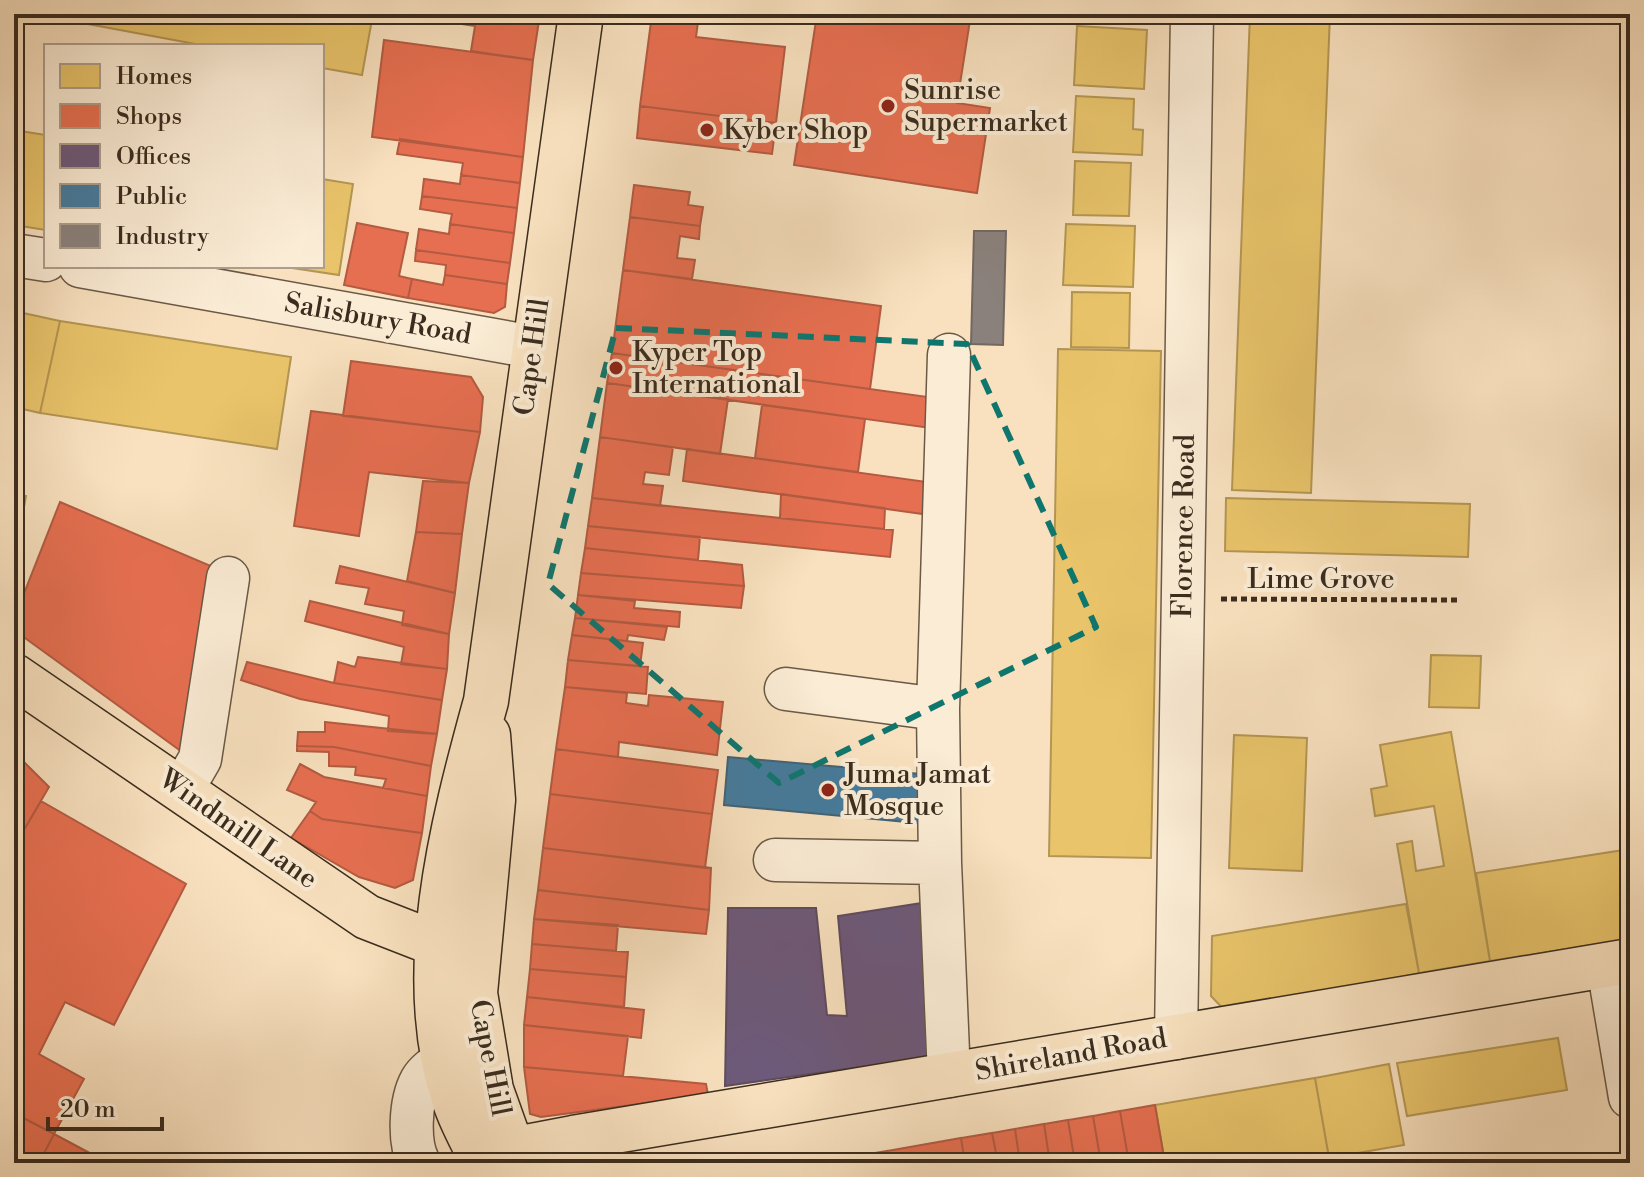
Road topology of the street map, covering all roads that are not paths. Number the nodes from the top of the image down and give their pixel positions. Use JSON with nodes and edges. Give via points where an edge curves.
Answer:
{"nodes":[{"id":1,"x":581,"y":14,"type":"edge"},
{"id":2,"x":1192,"y":14,"type":"edge"},
{"id":3,"x":14,"y":255,"type":"edge"},
{"id":4,"x":44,"y":260,"type":"edge"},
{"id":5,"x":91,"y":268,"type":"edge"},
{"id":6,"x":533,"y":347,"type":"junction"},
{"id":7,"x":949,"y":355,"type":"dead end"},
{"id":8,"x":228,"y":578,"type":"dead end"},
{"id":9,"x":14,"y":676,"type":"edge"},
{"id":10,"x":786,"y":689,"type":"dead end"},
{"id":11,"x":938,"y":709,"type":"junction"},
{"id":12,"x":182,"y":790,"type":"junction"},
{"id":13,"x":775,"y":860,"type":"dead end"},
{"id":14,"x":940,"y":863,"type":"junction"},
{"id":15,"x":458,"y":948,"type":"junction"},
{"id":16,"x":1619,"y":963,"type":"edge"},
{"id":17,"x":1176,"y":1038,"type":"junction"},
{"id":18,"x":446,"y":1059,"type":"junction"},
{"id":19,"x":949,"y":1076,"type":"junction"},
{"id":20,"x":1630,"y":1097,"type":"edge"},
{"id":21,"x":501,"y":1160,"type":"edge"},
{"id":22,"x":419,"y":1163,"type":"edge"}],
"edges":[{"from":1,"to":6,"type":"main road","name":"Cape Hill"},
{"from":2,"to":17,"type":"street","name":"Florence Road"},
{"from":3,"to":4,"type":"street"},
{"from":5,"to":6,"type":"street","name":"Salisbury Road"},
{"from":6,"to":15,"type":"main road","name":"Cape Hill","via":[[486,701],[459,796]]},
{"from":7,"to":11,"type":"street"},
{"from":8,"to":12,"type":"street","via":[[200,759]]},
{"from":9,"to":12,"type":"main road","name":"Windmill Lane"},
{"from":10,"to":11,"type":"street"},
{"from":11,"to":14,"type":"street"},
{"from":12,"to":15,"type":"main road","name":"Windmill Lane","via":[[367,917]]},
{"from":13,"to":14,"type":"street"},
{"from":14,"to":19,"type":"street"},
{"from":15,"to":18,"type":"main road","name":"Cape Hill","via":[[439,1033]]},
{"from":15,"to":21,"type":"main road","name":"Cape Hill","via":[[475,993]]},
{"from":16,"to":17,"type":"main road","name":"Shireland Road"},
{"from":16,"to":20,"type":"street"},
{"from":17,"to":19,"type":"main road","name":"Shireland Road"},
{"from":18,"to":21,"type":"main road","name":"Cape Hill","via":[[455,1102]]},
{"from":18,"to":22,"type":"street","name":"Cape Hill","via":[[429,1071],[415,1096],[413,1152]]},
{"from":19,"to":21,"type":"main road","name":"Shireland Road","via":[[573,1138]]}]}
